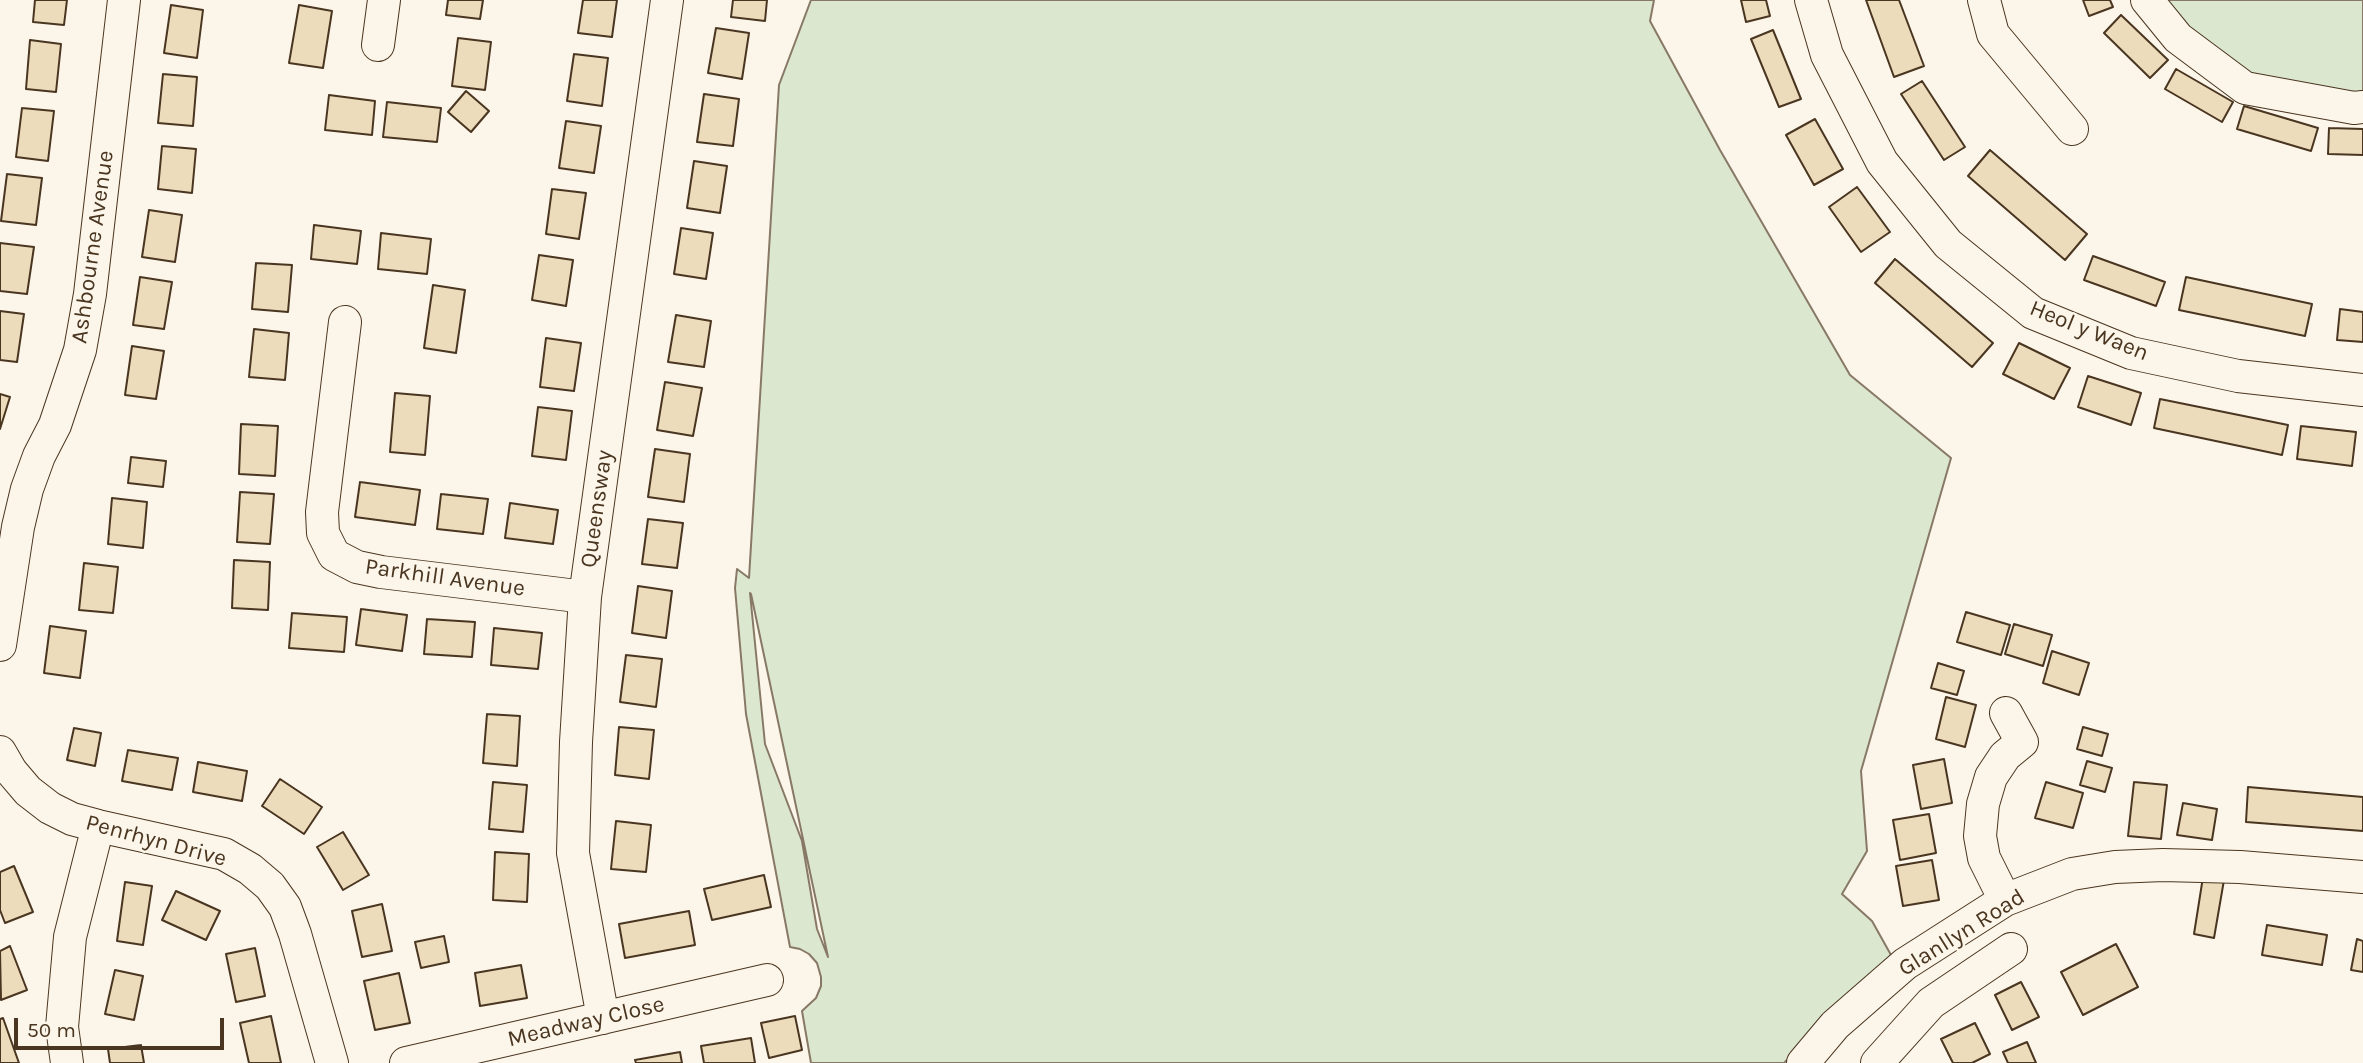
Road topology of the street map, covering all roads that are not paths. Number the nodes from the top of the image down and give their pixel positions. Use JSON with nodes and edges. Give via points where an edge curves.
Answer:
{"nodes":[{"id":1,"x":124,"y":0,"type":"edge"},
{"id":2,"x":384,"y":0,"type":"edge"},
{"id":3,"x":667,"y":0,"type":"edge"},
{"id":4,"x":1811,"y":0,"type":"edge"},
{"id":5,"x":1984,"y":0,"type":"edge"},
{"id":6,"x":2147,"y":0,"type":"edge"},
{"id":7,"x":378,"y":45,"type":"dead end"},
{"id":8,"x":2363,"y":107,"type":"edge"},
{"id":9,"x":2072,"y":129,"type":"dead end"},
{"id":10,"x":345,"y":322,"type":"dead end"},
{"id":11,"x":2363,"y":390,"type":"edge"},
{"id":12,"x":9,"y":526,"type":"edge"},
{"id":13,"x":586,"y":597,"type":"junction"},
{"id":14,"x":0,"y":645,"type":"edge"},
{"id":15,"x":2006,"y":713,"type":"dead end"},
{"id":16,"x":0,"y":752,"type":"edge"},
{"id":17,"x":98,"y":825,"type":"junction"},
{"id":18,"x":2363,"y":877,"type":"edge"},
{"id":19,"x":2005,"y":900,"type":"junction"},
{"id":20,"x":2011,"y":949,"type":"dead end"},
{"id":21,"x":767,"y":981,"type":"dead end"},
{"id":22,"x":603,"y":1018,"type":"junction"},
{"id":23,"x":1881,"y":1062,"type":"edge"},
{"id":24,"x":67,"y":1063,"type":"edge"},
{"id":25,"x":332,"y":1063,"type":"edge"},
{"id":26,"x":406,"y":1063,"type":"edge"},
{"id":27,"x":1803,"y":1063,"type":"edge"}],
"edges":[{"from":1,"to":12,"type":"street","name":"Ashbourne Avenue","via":[[80,350],[55,425]]},
{"from":2,"to":7,"type":"street"},
{"from":3,"to":13,"type":"street","name":"Queensway"},
{"from":4,"to":11,"type":"street","name":"Heol y Waen","via":[[1827,55],[1882,162],[1948,244],[2033,313],[2130,353],[2238,376]]},
{"from":5,"to":9,"type":"street","via":[[1993,34]]},
{"from":6,"to":8,"type":"street","via":[[2178,38],[2245,88]]},
{"from":10,"to":13,"type":"street","name":"Parkhill Avenue","via":[[321,512],[323,533],[334,555],[357,568],[381,572]]},
{"from":12,"to":14,"type":"street"},
{"from":13,"to":22,"type":"street","name":"Queensway","via":[[573,853]]},
{"from":15,"to":19,"type":"street","via":[[2031,744],[2006,756],[1991,777],[1980,836],[1984,858]]},
{"from":16,"to":17,"type":"street","name":"Penrhyn Drive","via":[[11,771],[50,808]]},
{"from":17,"to":24,"type":"street","via":[[70,937],[62,1027]]},
{"from":17,"to":25,"type":"street","name":"Penrhyn Drive","via":[[224,855],[270,886],[285,907],[295,934]]},
{"from":18,"to":19,"type":"street","name":"Glanllyn Road","via":[[2240,867],[2115,867],[2072,874]]},
{"from":19,"to":27,"type":"street","name":"Glanllyn Road","via":[[1905,964],[1835,1024]]},
{"from":20,"to":23,"type":"street","via":[[1931,1003]]},
{"from":21,"to":22,"type":"street","name":"Meadway Close"},
{"from":22,"to":26,"type":"street","name":"Meadway Close"}]}
